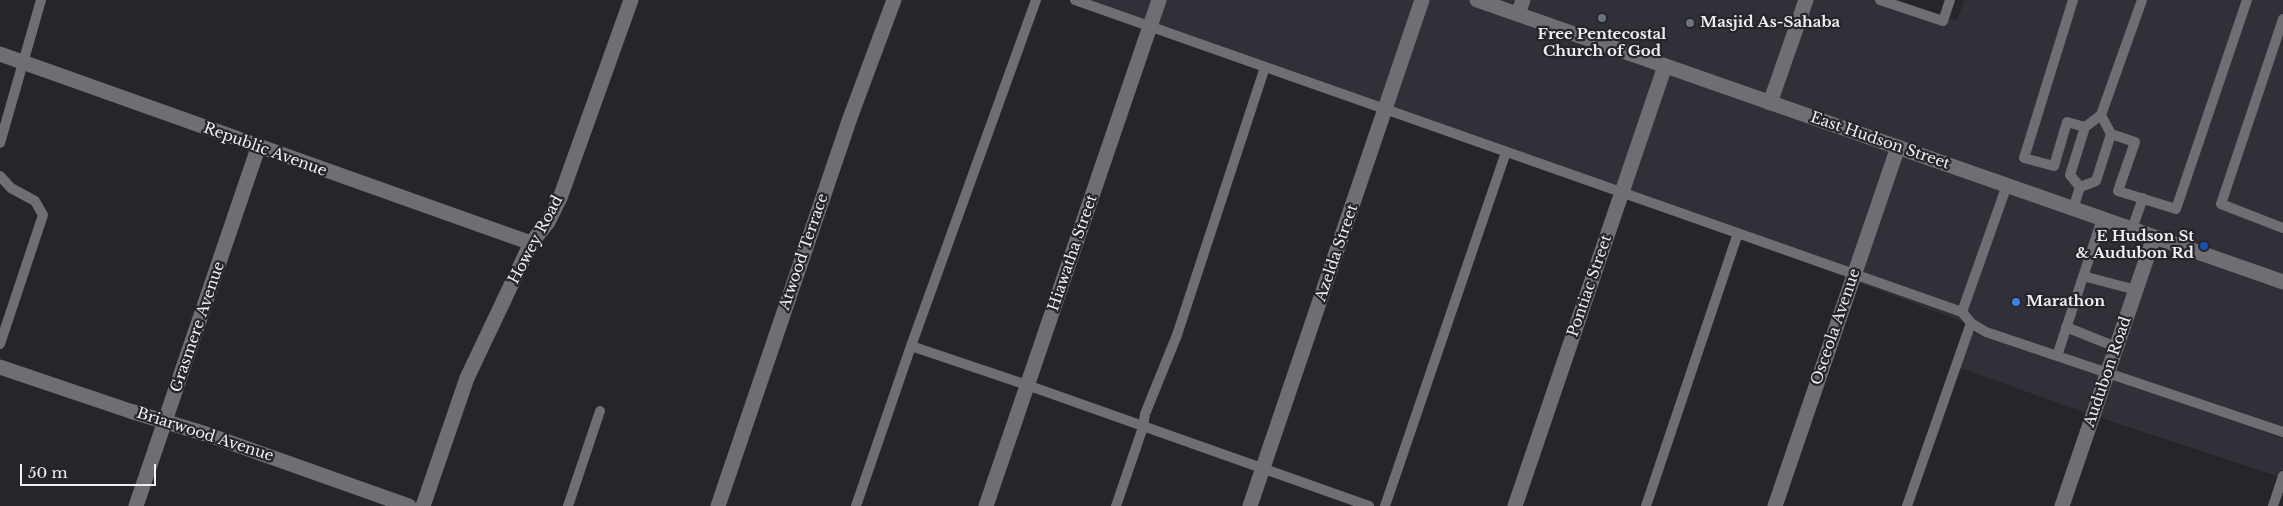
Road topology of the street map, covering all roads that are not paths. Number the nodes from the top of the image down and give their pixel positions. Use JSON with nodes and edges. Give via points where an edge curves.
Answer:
{"nodes":[{"id":1,"x":41,"y":0,"type":"edge"},
{"id":2,"x":631,"y":0,"type":"edge"},
{"id":3,"x":894,"y":0,"type":"edge"},
{"id":4,"x":1036,"y":0,"type":"edge"},
{"id":5,"x":1075,"y":0,"type":"edge"},
{"id":6,"x":1159,"y":0,"type":"edge"},
{"id":7,"x":1422,"y":0,"type":"edge"},
{"id":8,"x":1477,"y":0,"type":"edge"},
{"id":9,"x":1806,"y":0,"type":"edge"},
{"id":10,"x":1880,"y":0,"type":"edge"},
{"id":11,"x":1950,"y":0,"type":"edge"},
{"id":12,"x":2073,"y":0,"type":"edge"},
{"id":13,"x":2142,"y":0,"type":"edge"},
{"id":14,"x":2247,"y":0,"type":"edge"},
{"id":15,"x":1520,"y":7,"type":"edge"},
{"id":16,"x":2283,"y":19,"type":"edge"},
{"id":17,"x":1150,"y":27,"type":"junction"},
{"id":18,"x":0,"y":54,"type":"edge"},
{"id":19,"x":24,"y":63,"type":"junction"},
{"id":20,"x":1665,"y":66,"type":"junction"},
{"id":21,"x":1266,"y":67,"type":"junction"},
{"id":22,"x":1770,"y":103,"type":"junction"},
{"id":23,"x":1385,"y":109,"type":"junction"},
{"id":24,"x":2101,"y":115,"type":"junction"},
{"id":25,"x":2084,"y":127,"type":"junction"},
{"id":26,"x":2111,"y":134,"type":"junction"},
{"id":27,"x":0,"y":143,"type":"edge"},
{"id":28,"x":1898,"y":147,"type":"junction"},
{"id":29,"x":258,"y":148,"type":"junction"},
{"id":30,"x":1506,"y":152,"type":"junction"},
{"id":31,"x":0,"y":176,"type":"edge"},
{"id":32,"x":2007,"y":185,"type":"junction"},
{"id":33,"x":2080,"y":187,"type":"junction"},
{"id":34,"x":1622,"y":192,"type":"junction"},
{"id":35,"x":2143,"y":198,"type":"junction"},
{"id":36,"x":2073,"y":209,"type":"junction"},
{"id":37,"x":2102,"y":219,"type":"junction"},
{"id":38,"x":2283,"y":228,"type":"edge"},
{"id":39,"x":2132,"y":229,"type":"junction"},
{"id":40,"x":1738,"y":233,"type":"junction"},
{"id":41,"x":2154,"y":237,"type":"junction"},
{"id":42,"x":531,"y":243,"type":"junction"},
{"id":43,"x":1854,"y":274,"type":"junction"},
{"id":44,"x":2083,"y":276,"type":"junction"},
{"id":45,"x":2283,"y":282,"type":"edge"},
{"id":46,"x":2136,"y":290,"type":"junction"},
{"id":47,"x":1962,"y":312,"type":"junction"},
{"id":48,"x":1971,"y":323,"type":"junction"},
{"id":49,"x":2066,"y":327,"type":"junction"},
{"id":50,"x":0,"y":344,"type":"edge"},
{"id":51,"x":911,"y":346,"type":"junction"},
{"id":52,"x":2116,"y":348,"type":"junction"},
{"id":53,"x":2056,"y":356,"type":"junction"},
{"id":54,"x":0,"y":367,"type":"edge"},
{"id":55,"x":2108,"y":373,"type":"junction"},
{"id":56,"x":1027,"y":385,"type":"junction"},
{"id":57,"x":600,"y":411,"type":"dead end"},
{"id":58,"x":166,"y":422,"type":"junction"},
{"id":59,"x":1143,"y":427,"type":"junction"},
{"id":60,"x":2283,"y":432,"type":"edge"},
{"id":61,"x":1264,"y":468,"type":"junction"},
{"id":62,"x":2283,"y":476,"type":"edge"},
{"id":63,"x":136,"y":506,"type":"edge"},
{"id":64,"x":408,"y":506,"type":"edge"},
{"id":65,"x":423,"y":506,"type":"edge"},
{"id":66,"x":568,"y":506,"type":"edge"},
{"id":67,"x":718,"y":506,"type":"edge"},
{"id":68,"x":856,"y":506,"type":"edge"},
{"id":69,"x":986,"y":506,"type":"edge"},
{"id":70,"x":1116,"y":506,"type":"edge"},
{"id":71,"x":1250,"y":506,"type":"edge"},
{"id":72,"x":1369,"y":506,"type":"edge"},
{"id":73,"x":1385,"y":506,"type":"edge"},
{"id":74,"x":1515,"y":506,"type":"edge"},
{"id":75,"x":1646,"y":506,"type":"edge"},
{"id":76,"x":1775,"y":506,"type":"edge"},
{"id":77,"x":1907,"y":506,"type":"edge"},
{"id":78,"x":2062,"y":506,"type":"edge"},
{"id":79,"x":2273,"y":506,"type":"edge"}],
"edges":[{"from":1,"to":19,"type":"lane"},
{"from":2,"to":42,"type":"street","name":"Howey Road","via":[[560,198],[548,222]]},
{"from":3,"to":67,"type":"street","name":"Atwood Terrace","via":[[850,118]]},
{"from":4,"to":51,"type":"lane"},
{"from":5,"to":17,"type":"lane"},
{"from":6,"to":17,"type":"street","name":"Hiawatha Street"},
{"from":7,"to":23,"type":"street","name":"Azelda Street"},
{"from":8,"to":15,"type":"street","name":"East Hudson Street"},
{"from":9,"to":22,"type":"street"},
{"from":10,"to":11,"type":"lane","via":[[1943,21]]},
{"from":12,"to":25,"type":"lane","via":[[2024,158],[2054,166],[2067,122]]},
{"from":13,"to":24,"type":"lane"},
{"from":14,"to":35,"type":"lane","via":[[2176,209]]},
{"from":15,"to":20,"type":"street","name":"East Hudson Street"},
{"from":16,"to":38,"type":"lane","via":[[2221,204]]},
{"from":17,"to":21,"type":"lane"},
{"from":17,"to":56,"type":"street","name":"Hiawatha Street"},
{"from":18,"to":19,"type":"street","name":"Republic Avenue"},
{"from":19,"to":27,"type":"lane"},
{"from":19,"to":29,"type":"street","name":"Republic Avenue"},
{"from":20,"to":22,"type":"street","name":"East Hudson Street"},
{"from":20,"to":34,"type":"street","name":"Pontiac Street"},
{"from":21,"to":23,"type":"lane"},
{"from":21,"to":59,"type":"lane"},
{"from":22,"to":28,"type":"street","name":"East Hudson Street"},
{"from":23,"to":30,"type":"lane"},
{"from":23,"to":61,"type":"street","name":"Azelda Street"},
{"from":24,"to":25,"type":"lane"},
{"from":24,"to":26,"type":"lane"},
{"from":25,"to":33,"type":"lane","via":[[2070,175]]},
{"from":26,"to":33,"type":"lane","via":[[2096,181]]},
{"from":26,"to":35,"type":"lane","via":[[2135,142],[2118,191]]},
{"from":28,"to":32,"type":"street","name":"East Hudson Street"},
{"from":28,"to":43,"type":"street","name":"Osceola Avenue"},
{"from":29,"to":42,"type":"street","name":"Republic Avenue"},
{"from":29,"to":58,"type":"street","name":"Grasmere Avenue"},
{"from":30,"to":34,"type":"lane"},
{"from":30,"to":73,"type":"lane"},
{"from":31,"to":50,"type":"lane","via":[[11,188],[35,201],[43,215]]},
{"from":32,"to":36,"type":"street","name":"East Hudson Street"},
{"from":32,"to":47,"type":"lane"},
{"from":33,"to":36,"type":"lane"},
{"from":34,"to":40,"type":"lane"},
{"from":34,"to":74,"type":"street","name":"Pontiac Street"},
{"from":35,"to":39,"type":"lane"},
{"from":36,"to":37,"type":"street","name":"East Hudson Street"},
{"from":37,"to":39,"type":"street","name":"East Hudson Street"},
{"from":37,"to":44,"type":"lane"},
{"from":39,"to":41,"type":"street","name":"East Hudson Street"},
{"from":40,"to":43,"type":"lane"},
{"from":40,"to":75,"type":"lane"},
{"from":41,"to":45,"type":"street","name":"East Hudson Street"},
{"from":41,"to":46,"type":"street","name":"Audubon Road"},
{"from":42,"to":65,"type":"street","name":"Howey Road","via":[[467,378]]},
{"from":43,"to":47,"type":"lane"},
{"from":43,"to":76,"type":"street","name":"Osceola Avenue"},
{"from":44,"to":46,"type":"lane"},
{"from":44,"to":49,"type":"lane"},
{"from":46,"to":52,"type":"street","name":"Audubon Road"},
{"from":47,"to":48,"type":"lane"},
{"from":48,"to":53,"type":"lane","via":[[1986,332]]},
{"from":48,"to":77,"type":"lane"},
{"from":49,"to":52,"type":"lane"},
{"from":49,"to":53,"type":"lane"},
{"from":51,"to":56,"type":"lane"},
{"from":51,"to":68,"type":"lane"},
{"from":52,"to":55,"type":"street","name":"Audubon Road"},
{"from":53,"to":55,"type":"lane"},
{"from":54,"to":58,"type":"street","name":"Briarwood Avenue"},
{"from":55,"to":60,"type":"lane"},
{"from":55,"to":78,"type":"street","name":"Audubon Road"},
{"from":56,"to":59,"type":"lane"},
{"from":56,"to":69,"type":"street","name":"Hiawatha Street"},
{"from":57,"to":66,"type":"lane"},
{"from":58,"to":63,"type":"street","name":"Grasmere Avenue"},
{"from":58,"to":64,"type":"street","name":"Briarwood Avenue"},
{"from":59,"to":61,"type":"lane"},
{"from":59,"to":70,"type":"lane"},
{"from":61,"to":71,"type":"street","name":"Azelda Street"},
{"from":61,"to":72,"type":"lane"},
{"from":62,"to":79,"type":"lane"}]}
